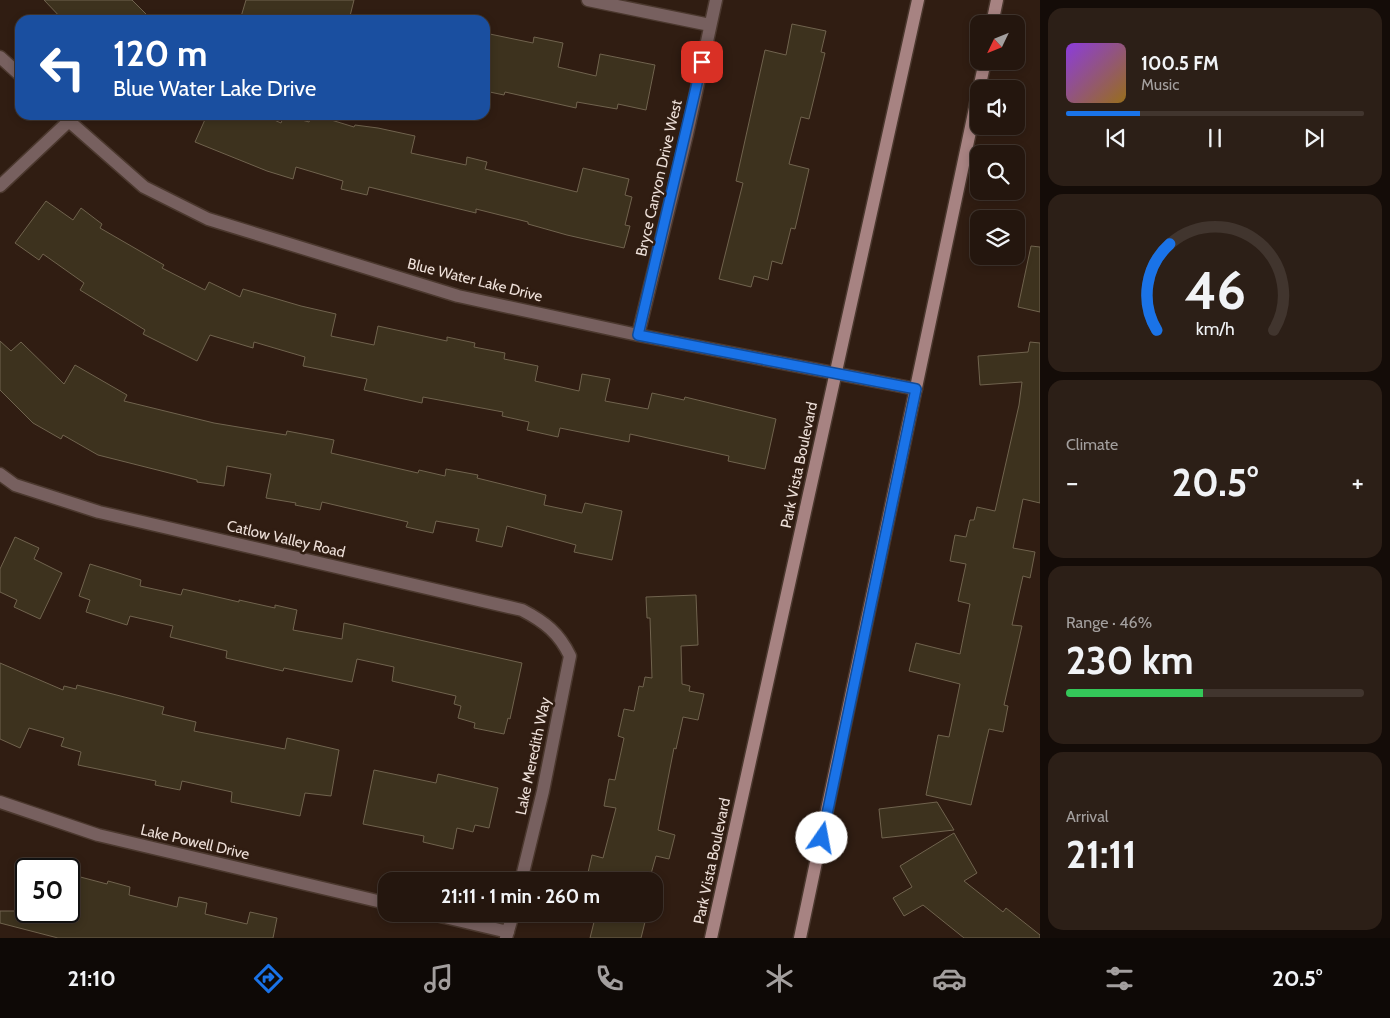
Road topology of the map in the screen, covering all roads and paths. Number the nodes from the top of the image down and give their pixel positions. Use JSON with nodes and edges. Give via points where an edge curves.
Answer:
{"nodes":[{"id":1,"x":588,"y":0,"type":"edge"},
{"id":2,"x":716,"y":0,"type":"edge"},
{"id":3,"x":918,"y":0,"type":"edge"},
{"id":4,"x":997,"y":0,"type":"edge"},
{"id":5,"x":994,"y":15,"type":"edge"},
{"id":6,"x":710,"y":25,"type":"junction"},
{"id":7,"x":0,"y":56,"type":"edge"},
{"id":8,"x":15,"y":70,"type":"edge"},
{"id":9,"x":64,"y":120,"type":"edge"},
{"id":10,"x":68,"y":120,"type":"edge"},
{"id":11,"x":970,"y":132,"type":"edge"},
{"id":12,"x":0,"y":186,"type":"edge"},
{"id":13,"x":638,"y":335,"type":"junction"},
{"id":14,"x":836,"y":374,"type":"junction"},
{"id":15,"x":916,"y":389,"type":"junction"},
{"id":16,"x":0,"y":474,"type":"edge"},
{"id":17,"x":562,"y":639,"type":"joint"},
{"id":18,"x":0,"y":802,"type":"edge"},
{"id":19,"x":523,"y":872,"type":"edge"},
{"id":20,"x":378,"y":901,"type":"edge"},
{"id":21,"x":461,"y":922,"type":"edge"},
{"id":22,"x":511,"y":922,"type":"edge"},
{"id":23,"x":507,"y":935,"type":"edge"},
{"id":24,"x":711,"y":938,"type":"edge"},
{"id":25,"x":800,"y":938,"type":"edge"}],
"edges":[{"from":1,"to":6,"type":"street"},
{"from":2,"to":6,"type":"street","name":"Bryce Canyon Drive West"},
{"from":3,"to":14,"type":"main road","name":"Park Vista Boulevard"},
{"from":4,"to":5,"type":"main road"},
{"from":6,"to":13,"type":"street","name":"Bryce Canyon Drive West"},
{"from":7,"to":8,"type":"street"},
{"from":9,"to":12,"type":"street"},
{"from":10,"to":13,"type":"street","name":"Blue Water Lake Drive","via":[[144,187],[208,219],[458,296]]},
{"from":11,"to":15,"type":"main road"},
{"from":13,"to":14,"type":"street","name":"Blue Water Lake Drive"},
{"from":14,"to":15,"type":"street","name":"Blue Water Lake Drive"},
{"from":14,"to":24,"type":"main road","name":"Park Vista Boulevard"},
{"from":15,"to":25,"type":"main road"},
{"from":16,"to":17,"type":"street","name":"Catlow Valley Road","via":[[15,485],[99,512],[522,610],[542,620]]},
{"from":17,"to":19,"type":"street","name":"Lake Meredith Way","via":[[570,656]]},
{"from":18,"to":20,"type":"street","name":"Lake Powell Drive","via":[[98,835]]},
{"from":21,"to":23,"type":"street"},
{"from":22,"to":23,"type":"street"}]}
